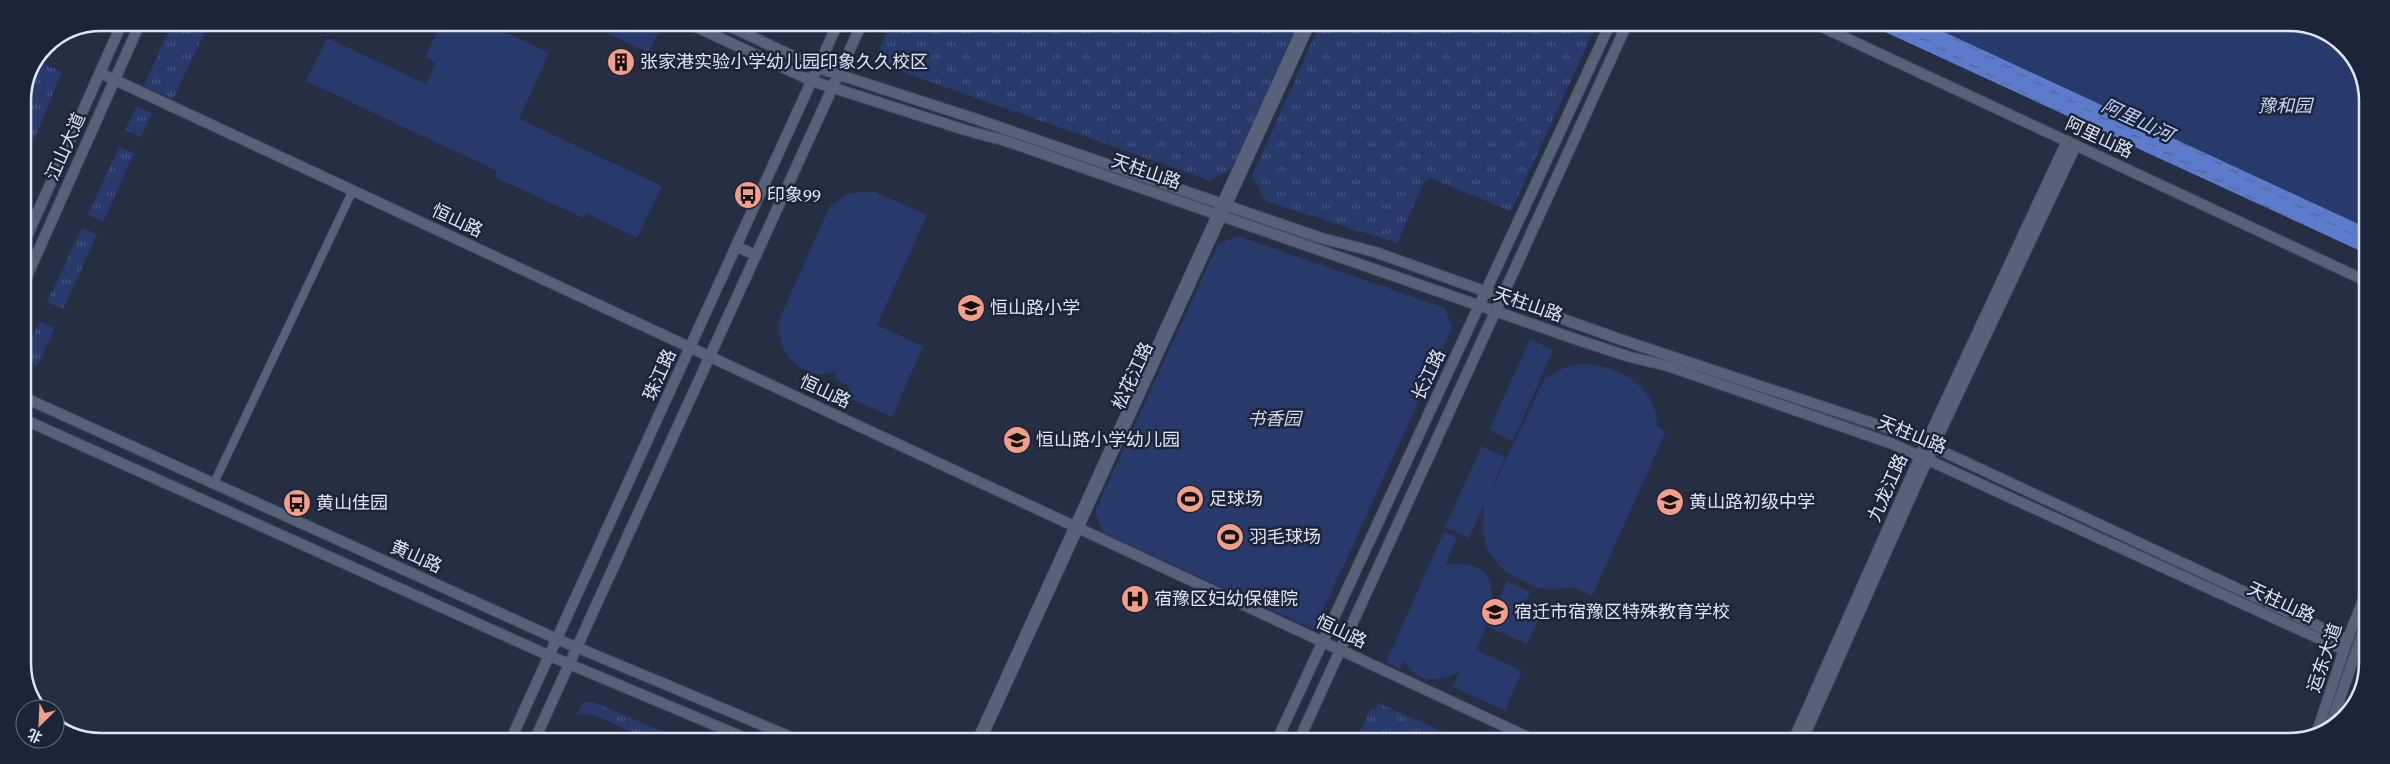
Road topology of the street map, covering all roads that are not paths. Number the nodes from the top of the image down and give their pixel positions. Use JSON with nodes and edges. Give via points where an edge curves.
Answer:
{"nodes":[{"id":1,"x":118,"y":31,"type":"edge"},
{"id":2,"x":136,"y":31,"type":"edge"},
{"id":3,"x":705,"y":31,"type":"edge"},
{"id":4,"x":740,"y":31,"type":"edge"},
{"id":5,"x":834,"y":31,"type":"edge"},
{"id":6,"x":859,"y":31,"type":"edge"},
{"id":7,"x":1300,"y":31,"type":"edge"},
{"id":8,"x":1308,"y":31,"type":"edge"},
{"id":9,"x":1607,"y":31,"type":"edge"},
{"id":10,"x":1624,"y":31,"type":"edge"},
{"id":11,"x":1831,"y":31,"type":"edge"},
{"id":12,"x":818,"y":68,"type":"junction"},
{"id":13,"x":839,"y":73,"type":"junction"},
{"id":14,"x":98,"y":76,"type":"junction"},
{"id":15,"x":812,"y":81,"type":"junction"},
{"id":16,"x":113,"y":83,"type":"junction"},
{"id":17,"x":832,"y":88,"type":"junction"},
{"id":18,"x":2072,"y":143,"type":"junction"},
{"id":19,"x":351,"y":193,"type":"junction"},
{"id":20,"x":1222,"y":210,"type":"junction"},
{"id":21,"x":31,"y":225,"type":"edge"},
{"id":22,"x":737,"y":247,"type":"junction"},
{"id":23,"x":756,"y":255,"type":"junction"},
{"id":24,"x":31,"y":267,"type":"edge"},
{"id":25,"x":2359,"y":278,"type":"edge"},
{"id":26,"x":1486,"y":291,"type":"junction"},
{"id":27,"x":1502,"y":297,"type":"junction"},
{"id":28,"x":1480,"y":305,"type":"junction"},
{"id":29,"x":1496,"y":311,"type":"junction"},
{"id":30,"x":689,"y":350,"type":"junction"},
{"id":31,"x":708,"y":359,"type":"junction"},
{"id":32,"x":31,"y":401,"type":"edge"},
{"id":33,"x":31,"y":424,"type":"edge"},
{"id":34,"x":1930,"y":445,"type":"junction"},
{"id":35,"x":1924,"y":457,"type":"junction"},
{"id":36,"x":214,"y":484,"type":"junction"},
{"id":37,"x":1075,"y":530,"type":"junction"},
{"id":38,"x":2359,"y":611,"type":"edge"},
{"id":39,"x":557,"y":639,"type":"junction"},
{"id":40,"x":2359,"y":643,"type":"edge"},
{"id":41,"x":1322,"y":644,"type":"junction"},
{"id":42,"x":2346,"y":645,"type":"junction"},
{"id":43,"x":576,"y":647,"type":"junction"},
{"id":44,"x":1339,"y":652,"type":"junction"},
{"id":45,"x":550,"y":656,"type":"junction"},
{"id":46,"x":568,"y":664,"type":"junction"},
{"id":47,"x":2334,"y":715,"type":"edge"},
{"id":48,"x":2320,"y":726,"type":"edge"},
{"id":49,"x":514,"y":733,"type":"edge"},
{"id":50,"x":538,"y":733,"type":"edge"},
{"id":51,"x":733,"y":733,"type":"edge"},
{"id":52,"x":781,"y":733,"type":"edge"},
{"id":53,"x":979,"y":733,"type":"edge"},
{"id":54,"x":985,"y":733,"type":"edge"},
{"id":55,"x":1281,"y":733,"type":"edge"},
{"id":56,"x":1302,"y":733,"type":"edge"},
{"id":57,"x":1507,"y":733,"type":"edge"},
{"id":58,"x":1520,"y":733,"type":"edge"},
{"id":59,"x":1796,"y":733,"type":"edge"},
{"id":60,"x":1805,"y":733,"type":"edge"}],
"edges":[{"from":1,"to":14,"type":"street","name":"江山大道"},
{"from":2,"to":16,"type":"street","name":"江山大道"},
{"from":3,"to":15,"type":"street","name":"天柱山路"},
{"from":4,"to":12,"type":"street","name":"天柱山路"},
{"from":5,"to":12,"type":"street","name":"珠江路"},
{"from":6,"to":13,"type":"street"},
{"from":7,"to":20,"type":"street","name":"松花江路"},
{"from":8,"to":20,"type":"street","name":"松花江路"},
{"from":9,"to":26,"type":"street","name":"长江路"},
{"from":10,"to":27,"type":"street","name":"长江路"},
{"from":11,"to":18,"type":"street","name":"阿里山路"},
{"from":12,"to":13,"type":"street","name":"天柱山路"},
{"from":12,"to":15,"type":"street","name":"珠江路"},
{"from":13,"to":17,"type":"street"},
{"from":13,"to":20,"type":"street","name":"天柱山路"},
{"from":14,"to":16,"type":"street","name":"恒山路"},
{"from":14,"to":21,"type":"street","name":"江山大道"},
{"from":15,"to":17,"type":"street","name":"天柱山路"},
{"from":15,"to":22,"type":"street","name":"珠江路"},
{"from":16,"to":19,"type":"street","name":"恒山路"},
{"from":16,"to":24,"type":"street","name":"江山大道"},
{"from":17,"to":20,"type":"street","name":"天柱山路"},
{"from":17,"to":23,"type":"street"},
{"from":18,"to":25,"type":"street","name":"阿里山路"},
{"from":18,"to":34,"type":"street","name":"九龙江路"},
{"from":19,"to":30,"type":"street","name":"恒山路"},
{"from":19,"to":36,"type":"street"},
{"from":20,"to":26,"type":"street","name":"天柱山路","via":[[1375,252]]},
{"from":20,"to":28,"type":"street","name":"天柱山路"},
{"from":20,"to":37,"type":"street","name":"松花江路"},
{"from":22,"to":23,"type":"street"},
{"from":22,"to":30,"type":"street","name":"珠江路"},
{"from":23,"to":31,"type":"street"},
{"from":26,"to":27,"type":"street","name":"天柱山路"},
{"from":26,"to":28,"type":"street","name":"长江路"},
{"from":27,"to":29,"type":"street","name":"长江路"},
{"from":27,"to":34,"type":"street","name":"天柱山路"},
{"from":28,"to":29,"type":"street","name":"天柱山路"},
{"from":28,"to":41,"type":"street","name":"长江路"},
{"from":29,"to":35,"type":"street","name":"天柱山路","via":[[1630,357],[1668,366]]},
{"from":29,"to":44,"type":"street","name":"长江路"},
{"from":30,"to":31,"type":"street","name":"恒山路"},
{"from":30,"to":39,"type":"street","name":"珠江路"},
{"from":31,"to":37,"type":"street","name":"恒山路"},
{"from":31,"to":43,"type":"street"},
{"from":32,"to":36,"type":"street","name":"黄山路"},
{"from":33,"to":45,"type":"street","name":"黄山路"},
{"from":34,"to":35,"type":"street","name":"九龙江路"},
{"from":34,"to":42,"type":"street","name":"天柱山路"},
{"from":35,"to":42,"type":"street","name":"天柱山路"},
{"from":35,"to":59,"type":"street","name":"九龙江路"},
{"from":35,"to":60,"type":"street","name":"九龙江路"},
{"from":36,"to":39,"type":"street","name":"黄山路"},
{"from":37,"to":41,"type":"street","name":"恒山路"},
{"from":37,"to":53,"type":"street","name":"松花江路"},
{"from":37,"to":54,"type":"street","name":"松花江路"},
{"from":38,"to":42,"type":"street","name":"运东大道"},
{"from":39,"to":43,"type":"street","name":"黄山路"},
{"from":39,"to":45,"type":"street","name":"珠江路"},
{"from":40,"to":47,"type":"street","name":"运东大道"},
{"from":41,"to":44,"type":"street","name":"恒山路"},
{"from":41,"to":55,"type":"street","name":"长江路"},
{"from":42,"to":48,"type":"street","name":"运东大道"},
{"from":43,"to":46,"type":"street"},
{"from":43,"to":52,"type":"street","name":"黄山路"},
{"from":44,"to":56,"type":"street","name":"长江路"},
{"from":44,"to":57,"type":"street","name":"恒山路"},
{"from":44,"to":58,"type":"street","name":"恒山路"},
{"from":45,"to":46,"type":"street","name":"黄山路"},
{"from":45,"to":49,"type":"street","name":"珠江路"},
{"from":46,"to":50,"type":"street"},
{"from":46,"to":51,"type":"street","name":"黄山路"}]}
